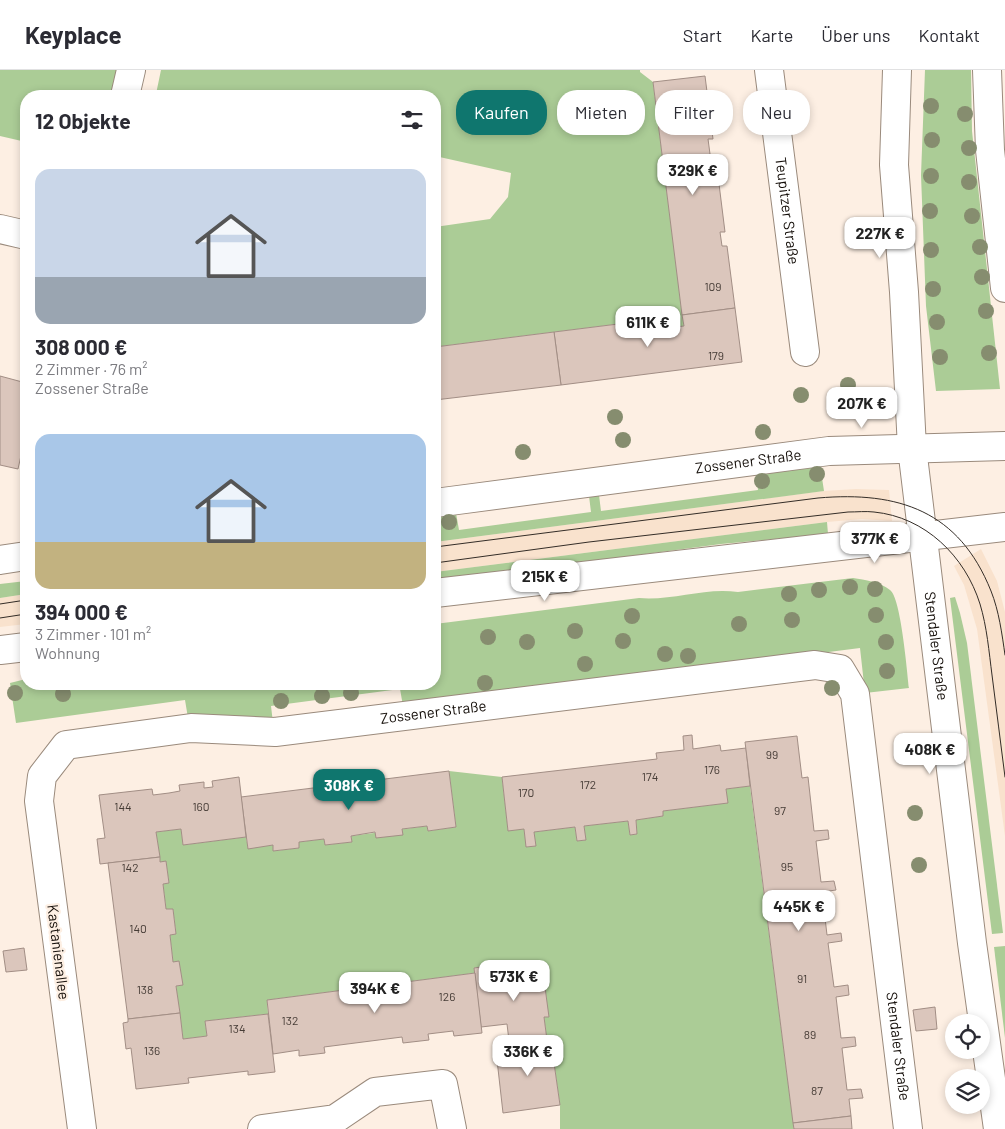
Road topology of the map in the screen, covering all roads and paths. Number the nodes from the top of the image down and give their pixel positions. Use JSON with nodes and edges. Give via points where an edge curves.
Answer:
{"nodes":[{"id":1,"x":131,"y":70,"type":"edge"},
{"id":2,"x":769,"y":70,"type":"edge"},
{"id":3,"x":897,"y":70,"type":"edge"},
{"id":4,"x":987,"y":70,"type":"edge"},
{"id":5,"x":126,"y":90,"type":"edge"},
{"id":6,"x":0,"y":229,"type":"edge"},
{"id":7,"x":20,"y":234,"type":"edge"},
{"id":8,"x":1005,"y":288,"type":"edge"},
{"id":9,"x":805,"y":352,"type":"dead end"},
{"id":10,"x":1005,"y":446,"type":"edge"},
{"id":11,"x":912,"y":448,"type":"junction"},
{"id":12,"x":441,"y":502,"type":"edge"},
{"id":13,"x":1005,"y":527,"type":"edge"},
{"id":14,"x":923,"y":537,"type":"junction"},
{"id":15,"x":20,"y":557,"type":"edge"},
{"id":16,"x":0,"y":560,"type":"edge"},
{"id":17,"x":441,"y":593,"type":"edge"},
{"id":18,"x":20,"y":648,"type":"edge"},
{"id":19,"x":0,"y":650,"type":"edge"},
{"id":20,"x":840,"y":669,"type":"joint"},
{"id":21,"x":42,"y":776,"type":"joint"},
{"id":22,"x":82,"y":1129,"type":"edge"},
{"id":23,"x":262,"y":1129,"type":"edge"},
{"id":24,"x":452,"y":1129,"type":"edge"},
{"id":25,"x":908,"y":1129,"type":"edge"},
{"id":26,"x":998,"y":1129,"type":"edge"}],
"edges":[{"from":1,"to":5,"type":"main road"},
{"from":2,"to":9,"type":"main road","name":"Teupitzer Straße"},
{"from":3,"to":11,"type":"main road","name":"Stendaler Straße","via":[[894,165]]},
{"from":4,"to":8,"type":"main road","via":[[990,150]]},
{"from":6,"to":7,"type":"main road"},
{"from":10,"to":11,"type":"main road","name":"Zossener Straße"},
{"from":11,"to":12,"type":"main road","name":"Zossener Straße","via":[[829,451]]},
{"from":11,"to":14,"type":"main road","name":"Stendaler Straße"},
{"from":13,"to":14,"type":"main road"},
{"from":14,"to":17,"type":"main road"},
{"from":14,"to":26,"type":"main road","name":"Stendaler Straße"},
{"from":15,"to":16,"type":"main road"},
{"from":18,"to":19,"type":"main road"},
{"from":20,"to":21,"type":"main road","name":"Zossener Straße","via":[[815,665],[275,732],[182,729],[66,745]]},
{"from":20,"to":25,"type":"main road","name":"Stendaler Straße","via":[[855,694]]},
{"from":21,"to":22,"type":"main road","name":"Kastanienallee","via":[[38,802]]},
{"from":23,"to":24,"type":"main road","via":[[335,1119],[374,1092],[443,1084]]}]}
